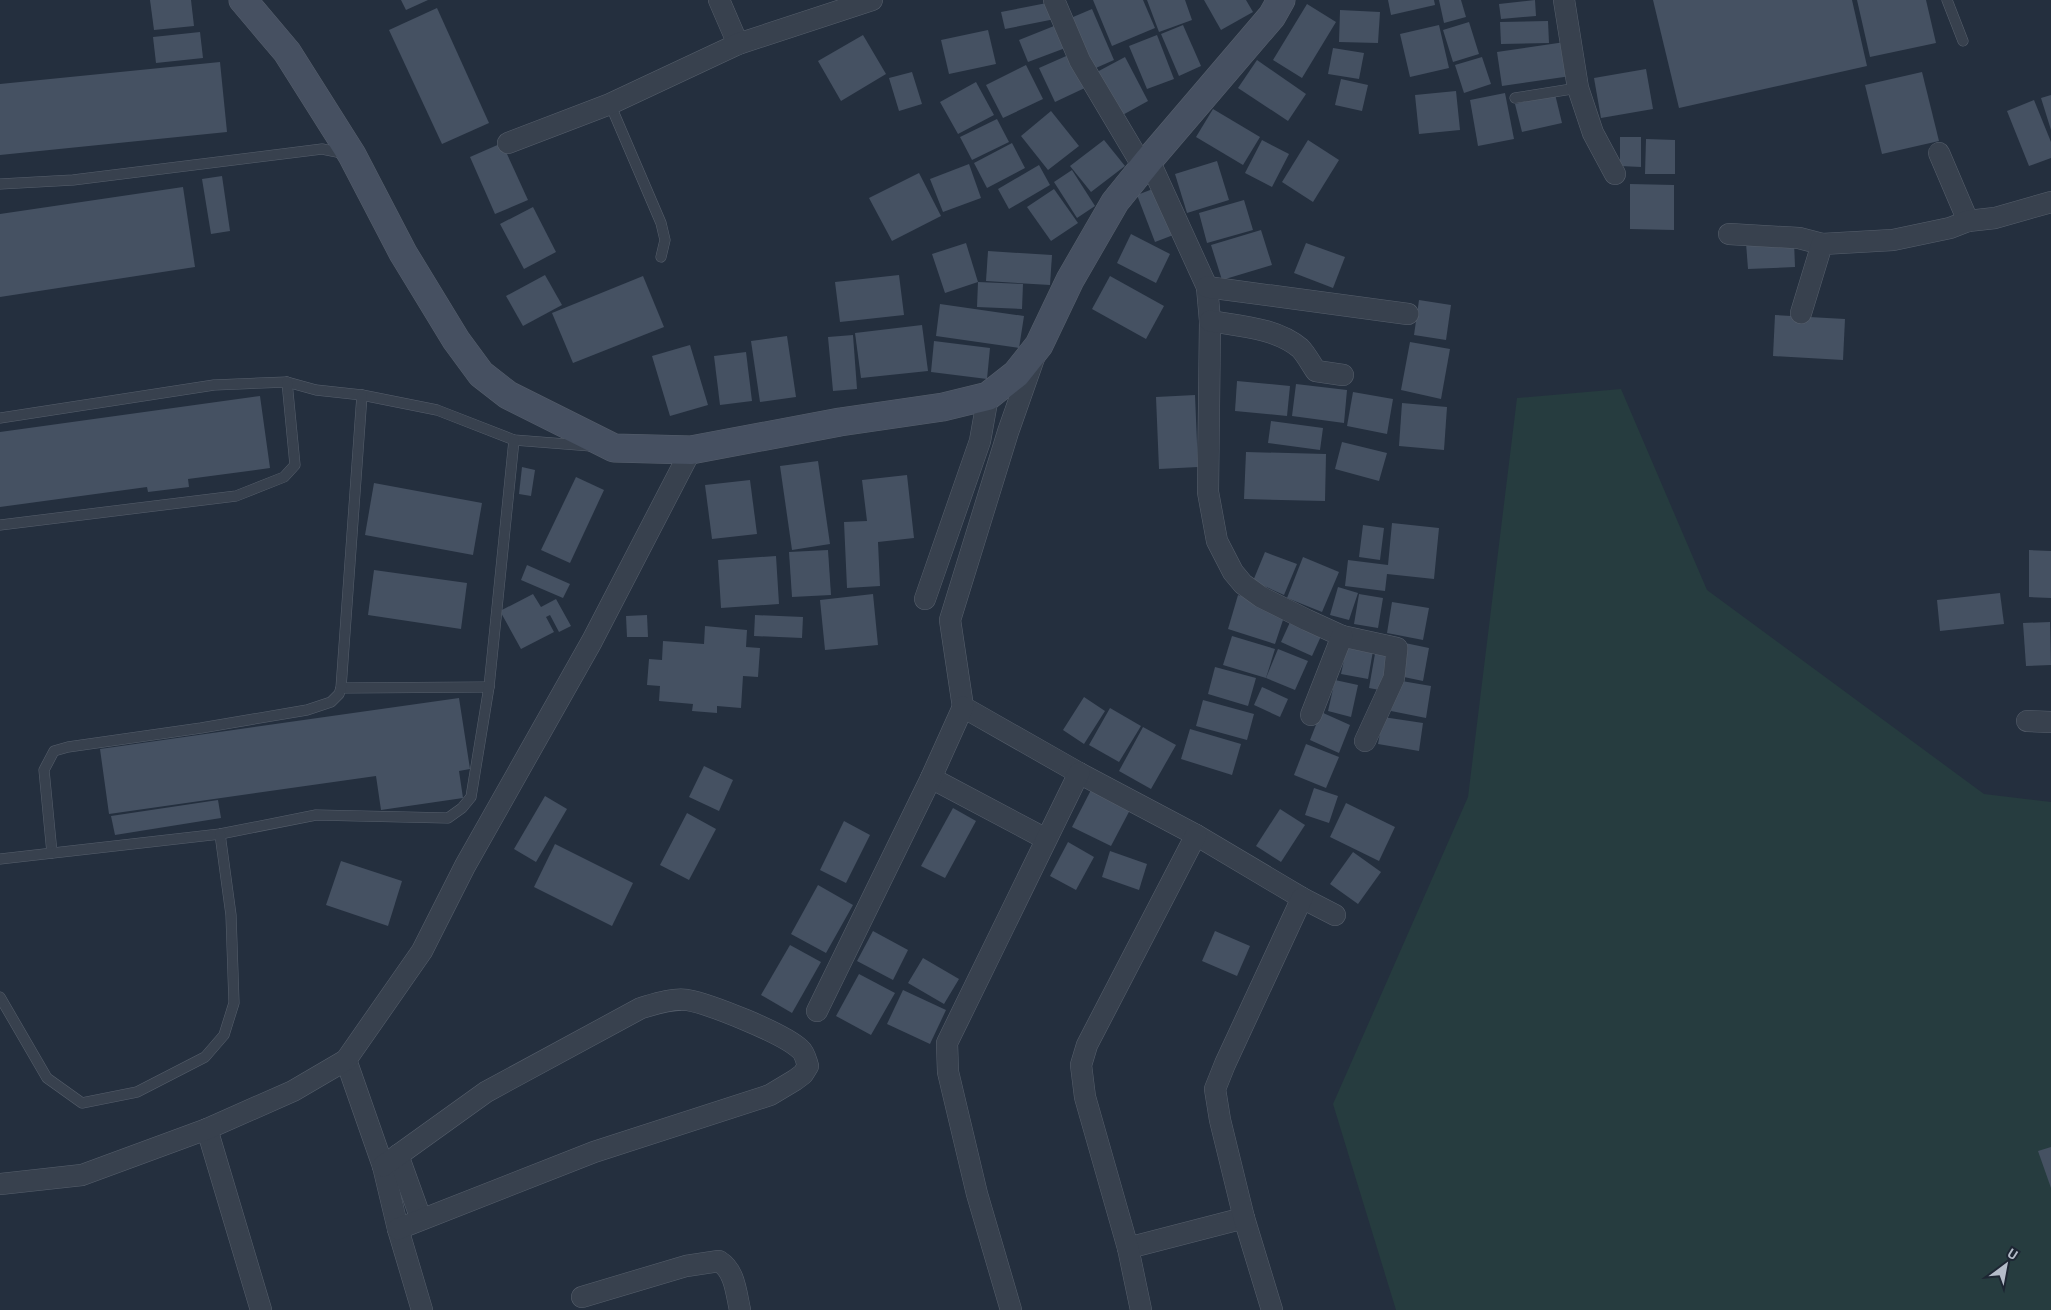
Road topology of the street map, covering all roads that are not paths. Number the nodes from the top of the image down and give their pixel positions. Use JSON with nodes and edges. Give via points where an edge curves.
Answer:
{"nodes":[{"id":1,"x":243,"y":0,"type":"edge"},
{"id":2,"x":719,"y":0,"type":"edge"},
{"id":3,"x":872,"y":0,"type":"edge"},
{"id":4,"x":1054,"y":0,"type":"edge"},
{"id":5,"x":1281,"y":0,"type":"edge"},
{"id":6,"x":1564,"y":0,"type":"edge"},
{"id":7,"x":1947,"y":0,"type":"edge"},
{"id":8,"x":1963,"y":41,"type":"dead end"},
{"id":9,"x":738,"y":44,"type":"junction"},
{"id":10,"x":1578,"y":88,"type":"junction"},
{"id":11,"x":1515,"y":98,"type":"dead end"},
{"id":12,"x":610,"y":104,"type":"junction"},
{"id":13,"x":508,"y":144,"type":"dead end"},
{"id":14,"x":1939,"y":153,"type":"dead end"},
{"id":15,"x":352,"y":155,"type":"junction"},
{"id":16,"x":1146,"y":163,"type":"junction"},
{"id":17,"x":1615,"y":174,"type":"dead end"},
{"id":18,"x":0,"y":184,"type":"edge"},
{"id":19,"x":2051,"y":202,"type":"edge"},
{"id":20,"x":1968,"y":221,"type":"junction"},
{"id":21,"x":1729,"y":234,"type":"dead end"},
{"id":22,"x":1822,"y":244,"type":"junction"},
{"id":23,"x":662,"y":257,"type":"dead end"},
{"id":24,"x":1207,"y":287,"type":"junction"},
{"id":25,"x":1800,"y":313,"type":"dead end"},
{"id":26,"x":1408,"y":314,"type":"dead end"},
{"id":27,"x":1210,"y":321,"type":"junction"},
{"id":28,"x":1039,"y":345,"type":"junction"},
{"id":29,"x":1343,"y":375,"type":"dead end"},
{"id":30,"x":287,"y":382,"type":"junction"},
{"id":31,"x":362,"y":395,"type":"junction"},
{"id":32,"x":988,"y":396,"type":"junction"},
{"id":33,"x":0,"y":418,"type":"edge"},
{"id":34,"x":514,"y":440,"type":"junction"},
{"id":35,"x":614,"y":448,"type":"junction"},
{"id":36,"x":691,"y":450,"type":"junction"},
{"id":37,"x":0,"y":524,"type":"edge"},
{"id":38,"x":925,"y":599,"type":"dead end"},
{"id":39,"x":1342,"y":636,"type":"junction"},
{"id":40,"x":489,"y":687,"type":"junction"},
{"id":41,"x":341,"y":688,"type":"junction"},
{"id":42,"x":963,"y":707,"type":"junction"},
{"id":43,"x":1310,"y":715,"type":"dead end"},
{"id":44,"x":2027,"y":721,"type":"dead end"},
{"id":45,"x":2051,"y":722,"type":"edge"},
{"id":46,"x":1365,"y":741,"type":"dead end"},
{"id":47,"x":1080,"y":773,"type":"junction"},
{"id":48,"x":931,"y":778,"type":"junction"},
{"id":49,"x":220,"y":834,"type":"junction"},
{"id":50,"x":1196,"y":834,"type":"junction"},
{"id":51,"x":1046,"y":839,"type":"junction"},
{"id":52,"x":52,"y":853,"type":"junction"},
{"id":53,"x":0,"y":859,"type":"edge"},
{"id":54,"x":1302,"y":898,"type":"junction"},
{"id":55,"x":1335,"y":915,"type":"dead end"},
{"id":56,"x":0,"y":997,"type":"edge"},
{"id":57,"x":817,"y":1011,"type":"dead end"},
{"id":58,"x":346,"y":1060,"type":"junction"},
{"id":59,"x":207,"y":1129,"type":"junction"},
{"id":60,"x":390,"y":1161,"type":"junction"},
{"id":61,"x":0,"y":1184,"type":"edge"},
{"id":62,"x":1244,"y":1218,"type":"junction"},
{"id":63,"x":422,"y":1220,"type":"junction"},
{"id":64,"x":398,"y":1229,"type":"junction"},
{"id":65,"x":1128,"y":1248,"type":"junction"},
{"id":66,"x":582,"y":1297,"type":"dead end"},
{"id":67,"x":261,"y":1310,"type":"edge"},
{"id":68,"x":422,"y":1310,"type":"edge"},
{"id":69,"x":740,"y":1310,"type":"edge"},
{"id":70,"x":1011,"y":1310,"type":"edge"},
{"id":71,"x":1141,"y":1310,"type":"edge"},
{"id":72,"x":1272,"y":1310,"type":"edge"}],
"edges":[{"from":1,"to":15,"type":"street","via":[[287,52]]},
{"from":2,"to":9,"type":"street"},
{"from":3,"to":9,"type":"street"},
{"from":4,"to":16,"type":"street","via":[[1080,61]]},
{"from":5,"to":16,"type":"street","via":[[1272,16]]},
{"from":6,"to":10,"type":"street"},
{"from":7,"to":8,"type":"lane"},
{"from":9,"to":12,"type":"street"},
{"from":10,"to":11,"type":"lane"},
{"from":10,"to":17,"type":"street","via":[[1593,133]]},
{"from":12,"to":13,"type":"street"},
{"from":12,"to":23,"type":"lane","via":[[661,223],[665,240]]},
{"from":14,"to":20,"type":"street"},
{"from":15,"to":18,"type":"lane","via":[[322,149],[73,180]]},
{"from":15,"to":35,"type":"street","via":[[403,253],[456,340],[481,374],[508,395]]},
{"from":16,"to":24,"type":"street"},
{"from":16,"to":28,"type":"street","via":[[1115,202],[1070,280]]},
{"from":19,"to":20,"type":"street","via":[[1995,218]]},
{"from":20,"to":22,"type":"street","via":[[1893,240]]},
{"from":21,"to":22,"type":"street","via":[[1800,238]]},
{"from":22,"to":25,"type":"street"},
{"from":24,"to":26,"type":"street"},
{"from":24,"to":27,"type":"street"},
{"from":27,"to":29,"type":"street","via":[[1266,331],[1301,349],[1316,371]]},
{"from":27,"to":39,"type":"street","via":[[1208,492],[1217,542],[1243,584],[1261,597]]},
{"from":28,"to":32,"type":"street","via":[[1016,374]]},
{"from":28,"to":42,"type":"street","via":[[1008,432],[950,620]]},
{"from":30,"to":31,"type":"lane","via":[[316,390]]},
{"from":30,"to":33,"type":"lane","via":[[214,385]]},
{"from":30,"to":37,"type":"lane","via":[[295,465],[284,477],[236,496]]},
{"from":31,"to":34,"type":"lane","via":[[437,410]]},
{"from":31,"to":41,"type":"lane"},
{"from":32,"to":36,"type":"street"},
{"from":32,"to":38,"type":"street","via":[[980,441]]},
{"from":34,"to":35,"type":"lane"},
{"from":34,"to":40,"type":"lane"},
{"from":35,"to":36,"type":"street"},
{"from":36,"to":58,"type":"street","via":[[592,641],[465,866],[422,951]]},
{"from":39,"to":43,"type":"street"},
{"from":39,"to":46,"type":"street","via":[[1398,650],[1394,678]]},
{"from":40,"to":41,"type":"lane"},
{"from":40,"to":49,"type":"lane","via":[[471,798],[448,818],[316,815]]},
{"from":41,"to":52,"type":"lane","via":[[331,702],[306,710],[54,751],[44,770]]},
{"from":42,"to":47,"type":"street"},
{"from":42,"to":48,"type":"street"},
{"from":44,"to":45,"type":"street"},
{"from":47,"to":50,"type":"street"},
{"from":47,"to":51,"type":"street"},
{"from":48,"to":51,"type":"street"},
{"from":48,"to":57,"type":"street"},
{"from":49,"to":52,"type":"lane"},
{"from":49,"to":56,"type":"lane","via":[[231,916],[234,1002],[224,1036],[205,1056],[137,1092],[82,1103],[47,1078]]},
{"from":50,"to":54,"type":"street"},
{"from":50,"to":65,"type":"street","via":[[1087,1045],[1082,1064],[1086,1097]]},
{"from":51,"to":70,"type":"street","via":[[947,1043],[948,1072],[977,1194]]},
{"from":52,"to":53,"type":"lane"},
{"from":54,"to":55,"type":"street"},
{"from":54,"to":62,"type":"street","via":[[1215,1089]]},
{"from":58,"to":59,"type":"street","via":[[293,1091]]},
{"from":58,"to":60,"type":"street"},
{"from":59,"to":61,"type":"street","via":[[82,1175]]},
{"from":59,"to":67,"type":"street"},
{"from":60,"to":63,"type":"street"},
{"from":60,"to":63,"type":"street","via":[[486,1092],[641,1008],[661,1002],[685,1000],[787,1038],[802,1050],[806,1059],[808,1066],[803,1074],[770,1095],[594,1152]]},
{"from":60,"to":64,"type":"street"},
{"from":62,"to":65,"type":"street"},
{"from":62,"to":72,"type":"street"},
{"from":63,"to":64,"type":"street"},
{"from":64,"to":68,"type":"street"},
{"from":65,"to":71,"type":"street"},
{"from":66,"to":69,"type":"street","via":[[686,1266],[718,1261],[728,1266]]}]}
